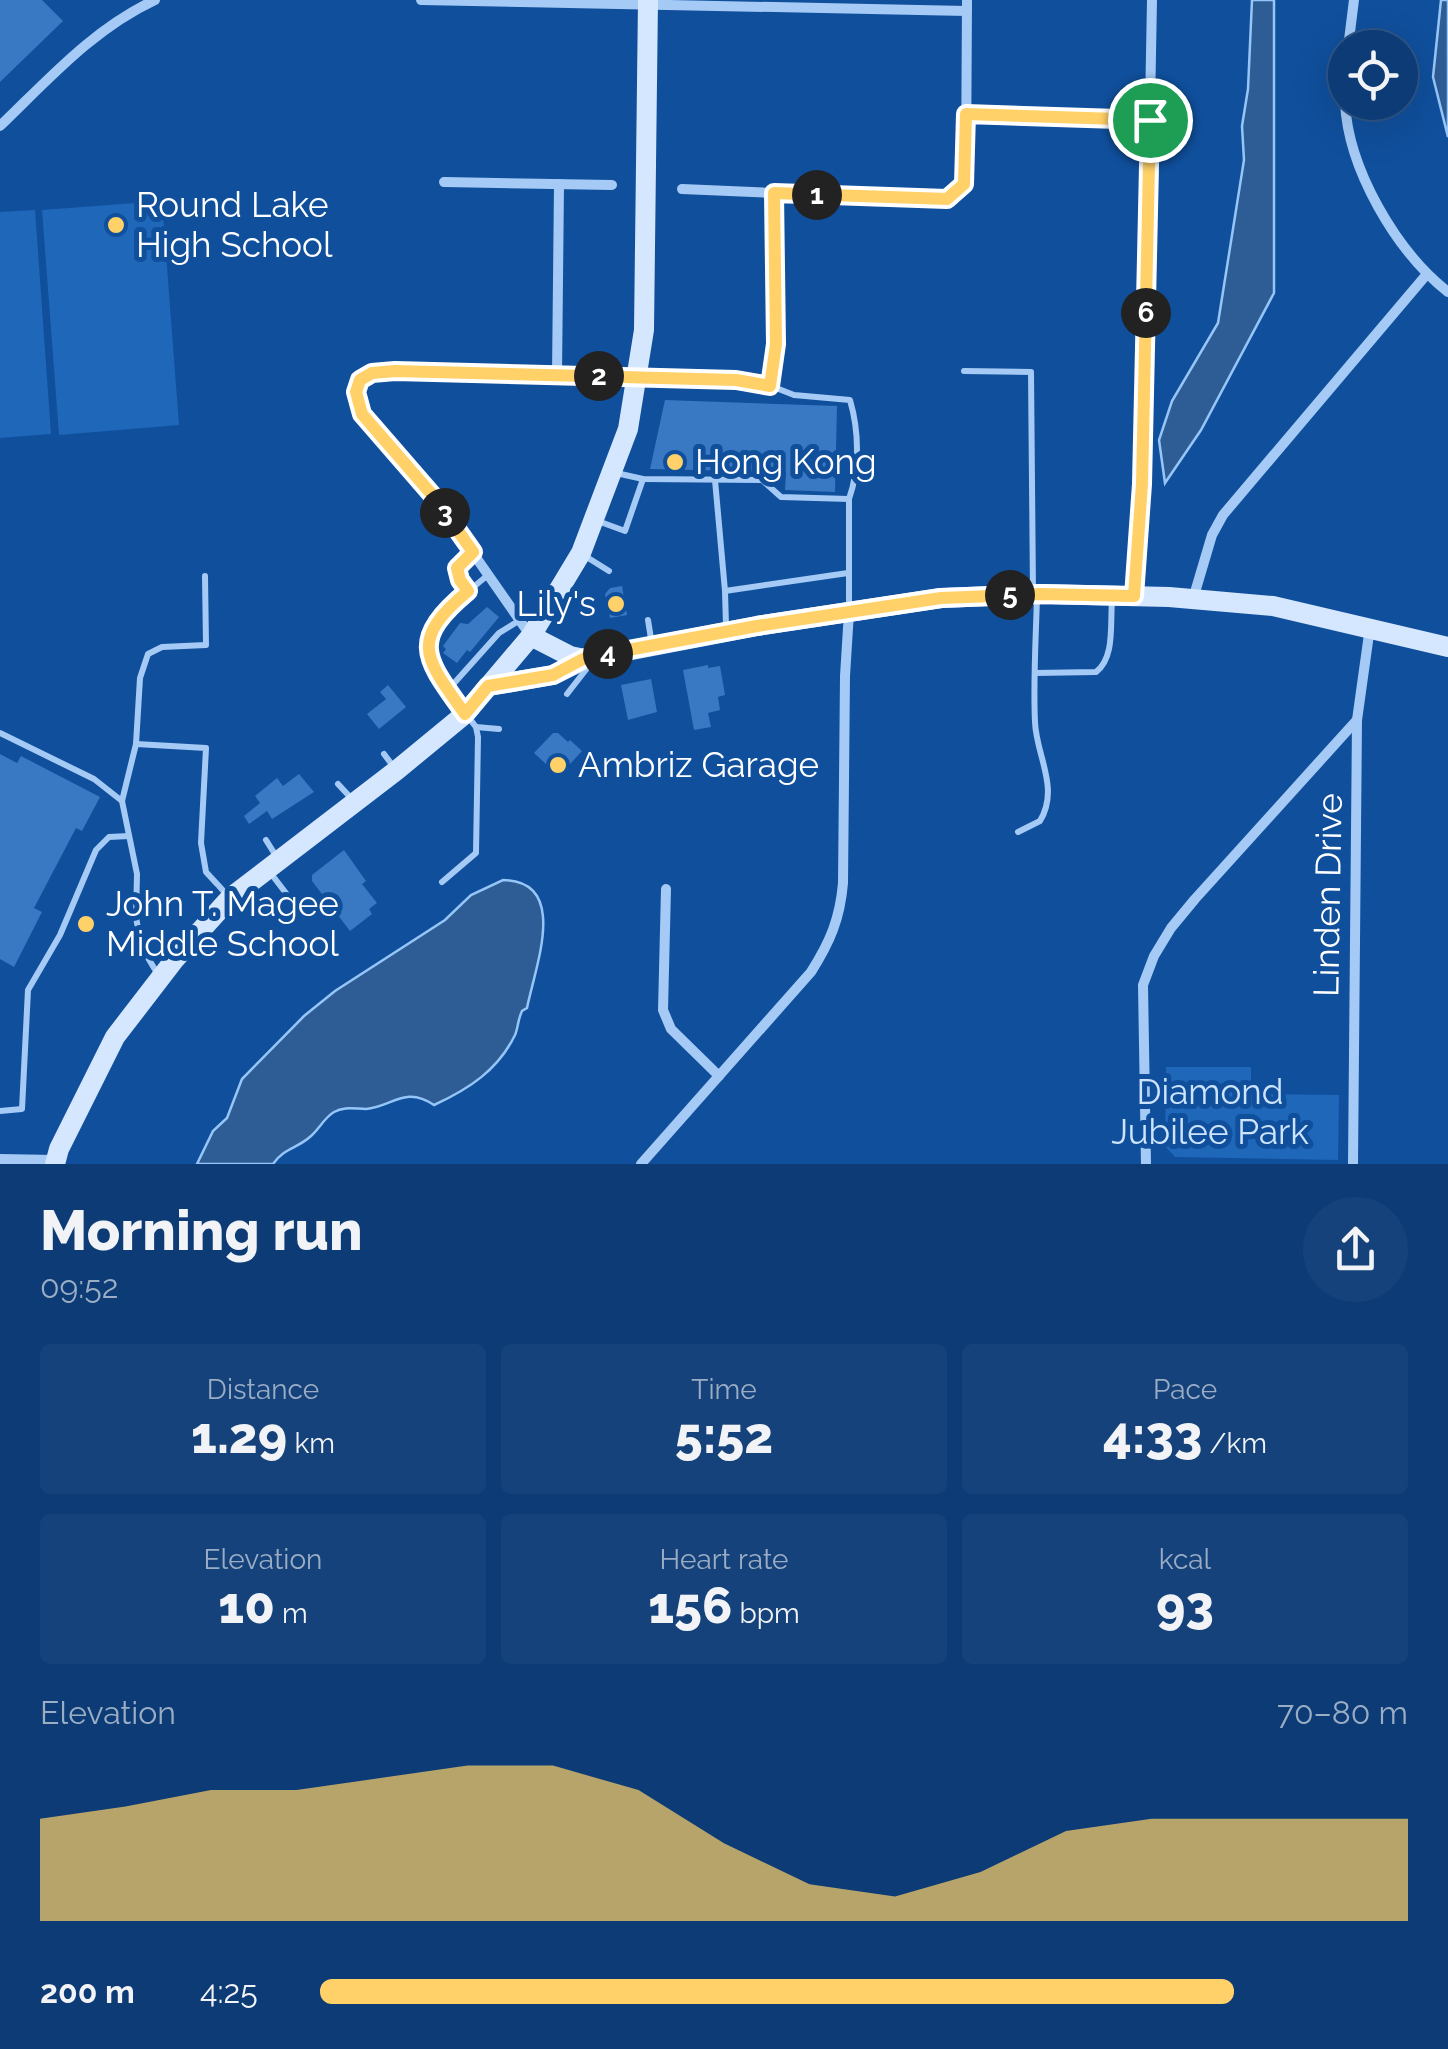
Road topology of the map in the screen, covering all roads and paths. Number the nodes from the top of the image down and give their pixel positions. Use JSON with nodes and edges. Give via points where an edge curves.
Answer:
{"nodes":[{"id":1,"x":156,"y":0,"type":"edge"},
{"id":2,"x":425,"y":0,"type":"edge"},
{"id":3,"x":1152,"y":0,"type":"edge"},
{"id":4,"x":1354,"y":0,"type":"edge"},
{"id":5,"x":648,"y":2,"type":"edge"},
{"id":6,"x":141,"y":3,"type":"edge"},
{"id":7,"x":967,"y":5,"type":"edge"},
{"id":8,"x":1350,"y":30,"type":"edge"},
{"id":9,"x":966,"y":114,"type":"junction"},
{"id":10,"x":1150,"y":120,"type":"junction"},
{"id":11,"x":1349,"y":120,"type":"edge"},
{"id":12,"x":0,"y":126,"type":"edge"},
{"id":13,"x":444,"y":182,"type":"dead end"},
{"id":14,"x":559,"y":184,"type":"junction"},
{"id":15,"x":612,"y":185,"type":"dead end"},
{"id":16,"x":682,"y":189,"type":"dead end"},
{"id":17,"x":774,"y":193,"type":"junction"},
{"id":18,"x":1427,"y":274,"type":"junction"},
{"id":19,"x":1448,"y":292,"type":"edge"},
{"id":20,"x":964,"y":371,"type":"dead end"},
{"id":21,"x":557,"y":375,"type":"junction"},
{"id":22,"x":637,"y":378,"type":"junction"},
{"id":23,"x":770,"y":386,"type":"junction"},
{"id":24,"x":612,"y":472,"type":"junction"},
{"id":25,"x":643,"y":479,"type":"junction"},
{"id":26,"x":715,"y":480,"type":"junction"},
{"id":27,"x":849,"y":499,"type":"junction"},
{"id":28,"x":594,"y":519,"type":"junction"},
{"id":29,"x":473,"y":552,"type":"junction"},
{"id":30,"x":581,"y":553,"type":"junction"},
{"id":31,"x":609,"y":571,"type":"dead end"},
{"id":32,"x":848,"y":572,"type":"junction"},
{"id":33,"x":488,"y":575,"type":"junction"},
{"id":34,"x":205,"y":576,"type":"dead end"},
{"id":35,"x":468,"y":591,"type":"junction"},
{"id":36,"x":725,"y":591,"type":"junction"},
{"id":37,"x":1035,"y":594,"type":"junction"},
{"id":38,"x":1123,"y":596,"type":"junction"},
{"id":39,"x":1194,"y":599,"type":"junction"},
{"id":40,"x":848,"y":612,"type":"junction"},
{"id":41,"x":648,"y":620,"type":"dead end"},
{"id":42,"x":1370,"y":627,"type":"junction"},
{"id":43,"x":526,"y":628,"type":"junction"},
{"id":44,"x":726,"y":632,"type":"junction"},
{"id":45,"x":652,"y":646,"type":"junction"},
{"id":46,"x":1448,"y":647,"type":"edge"},
{"id":47,"x":590,"y":658,"type":"junction"},
{"id":48,"x":1036,"y":673,"type":"junction"},
{"id":49,"x":488,"y":686,"type":"junction"},
{"id":50,"x":448,"y":690,"type":"junction"},
{"id":51,"x":568,"y":694,"type":"dead end"},
{"id":52,"x":470,"y":720,"type":"junction"},
{"id":53,"x":1357,"y":720,"type":"junction"},
{"id":54,"x":499,"y":729,"type":"dead end"},
{"id":55,"x":0,"y":733,"type":"edge"},
{"id":56,"x":136,"y":744,"type":"junction"},
{"id":57,"x":338,"y":784,"type":"dead end"},
{"id":58,"x":122,"y":801,"type":"junction"},
{"id":59,"x":354,"y":803,"type":"junction"},
{"id":60,"x":1018,"y":832,"type":"dead end"},
{"id":61,"x":129,"y":836,"type":"junction"},
{"id":62,"x":266,"y":840,"type":"dead end"},
{"id":63,"x":274,"y":866,"type":"junction"},
{"id":64,"x":442,"y":882,"type":"dead end"},
{"id":65,"x":666,"y":889,"type":"dead end"},
{"id":66,"x":230,"y":898,"type":"junction"},
{"id":67,"x":295,"y":906,"type":"dead end"},
{"id":68,"x":160,"y":978,"type":"junction"},
{"id":69,"x":718,"y":1076,"type":"junction"},
{"id":70,"x":0,"y":1110,"type":"edge"},
{"id":71,"x":0,"y":1159,"type":"edge"},
{"id":72,"x":56,"y":1162,"type":"edge"},
{"id":73,"x":641,"y":1164,"type":"edge"},
{"id":74,"x":1146,"y":1164,"type":"edge"},
{"id":75,"x":1353,"y":1164,"type":"edge"}],
"edges":[{"from":1,"to":6,"type":"street"},
{"from":2,"to":5,"type":"street"},
{"from":3,"to":10,"type":"street"},
{"from":4,"to":8,"type":"street"},
{"from":5,"to":7,"type":"street"},
{"from":5,"to":22,"type":"main road","via":[[644,330]]},
{"from":6,"to":12,"type":"street","via":[[88,41]]},
{"from":7,"to":9,"type":"street"},
{"from":9,"to":10,"type":"street"},
{"from":9,"to":17,"type":"street","via":[[964,184],[947,199]]},
{"from":10,"to":38,"type":"street","via":[[1142,484]]},
{"from":11,"to":18,"type":"street","via":[[1375,200]]},
{"from":13,"to":14,"type":"street"},
{"from":14,"to":15,"type":"street"},
{"from":14,"to":21,"type":"street"},
{"from":16,"to":17,"type":"street"},
{"from":17,"to":23,"type":"street","via":[[776,344]]},
{"from":18,"to":19,"type":"street"},
{"from":18,"to":39,"type":"street","via":[[1223,515]]},
{"from":20,"to":37,"type":"lane","via":[[1030,372]]},
{"from":21,"to":22,"type":"street"},
{"from":21,"to":29,"type":"street","via":[[395,371],[360,380],[362,414]]},
{"from":22,"to":23,"type":"street"},
{"from":22,"to":24,"type":"main road"},
{"from":23,"to":27,"type":"lane","via":[[850,400],[857,423]]},
{"from":24,"to":25,"type":"lane"},
{"from":24,"to":28,"type":"main road"},
{"from":25,"to":26,"type":"lane"},
{"from":25,"to":28,"type":"lane","via":[[625,531]]},
{"from":26,"to":27,"type":"lane","via":[[762,480],[780,498]]},
{"from":26,"to":36,"type":"lane"},
{"from":27,"to":32,"type":"lane"},
{"from":28,"to":30,"type":"main road"},
{"from":29,"to":33,"type":"street"},
{"from":29,"to":35,"type":"lane","via":[[457,568]]},
{"from":30,"to":31,"type":"lane"},
{"from":30,"to":43,"type":"main road"},
{"from":32,"to":36,"type":"lane"},
{"from":32,"to":40,"type":"lane"},
{"from":33,"to":35,"type":"lane"},
{"from":33,"to":43,"type":"street"},
{"from":34,"to":56,"type":"lane","via":[[206,645],[148,654]]},
{"from":35,"to":50,"type":"lane","via":[[445,610],[428,644]]},
{"from":36,"to":44,"type":"lane"},
{"from":37,"to":38,"type":"main road"},
{"from":37,"to":40,"type":"main road","via":[[941,598]]},
{"from":37,"to":48,"type":"lane"},
{"from":38,"to":39,"type":"main road"},
{"from":38,"to":48,"type":"lane","via":[[1102,668]]},
{"from":39,"to":42,"type":"main road","via":[[1273,606]]},
{"from":40,"to":44,"type":"main road"},
{"from":40,"to":69,"type":"street","via":[[841,914],[811,972]]},
{"from":41,"to":45,"type":"lane"},
{"from":42,"to":46,"type":"main road"},
{"from":42,"to":53,"type":"street","name":"Linden Drive"},
{"from":43,"to":47,"type":"main road","via":[[570,656]]},
{"from":43,"to":49,"type":"main road"},
{"from":43,"to":50,"type":"lane","via":[[499,633]]},
{"from":44,"to":45,"type":"main road"},
{"from":45,"to":47,"type":"main road"},
{"from":47,"to":49,"type":"main road","via":[[553,675]]},
{"from":47,"to":51,"type":"lane"},
{"from":48,"to":60,"type":"lane","via":[[1034,726],[1046,762],[1046,804],[1040,821]]},
{"from":49,"to":52,"type":"main road"},
{"from":50,"to":52,"type":"lane"},
{"from":52,"to":54,"type":"lane"},
{"from":52,"to":59,"type":"main road","via":[[391,762]]},
{"from":52,"to":64,"type":"lane","via":[[479,762],[476,853]]},
{"from":53,"to":74,"type":"street","via":[[1170,928],[1154,956],[1143,985]]},
{"from":53,"to":75,"type":"street","name":"Linden Drive"},
{"from":55,"to":58,"type":"lane","via":[[94,778]]},
{"from":56,"to":58,"type":"lane"},
{"from":56,"to":66,"type":"lane","via":[[206,748],[201,843],[206,872]]},
{"from":57,"to":59,"type":"lane"},
{"from":58,"to":61,"type":"lane"},
{"from":59,"to":63,"type":"main road"},
{"from":61,"to":68,"type":"lane","via":[[141,946]]},
{"from":61,"to":70,"type":"lane","via":[[108,836],[96,850],[28,990],[22,1110]]},
{"from":62,"to":63,"type":"lane"},
{"from":63,"to":66,"type":"main road"},
{"from":63,"to":67,"type":"lane"},
{"from":65,"to":69,"type":"street","via":[[663,1010],[672,1029]]},
{"from":66,"to":68,"type":"main road"},
{"from":68,"to":72,"type":"main road","via":[[115,1037]]},
{"from":69,"to":73,"type":"street"},
{"from":71,"to":72,"type":"street"}]}
